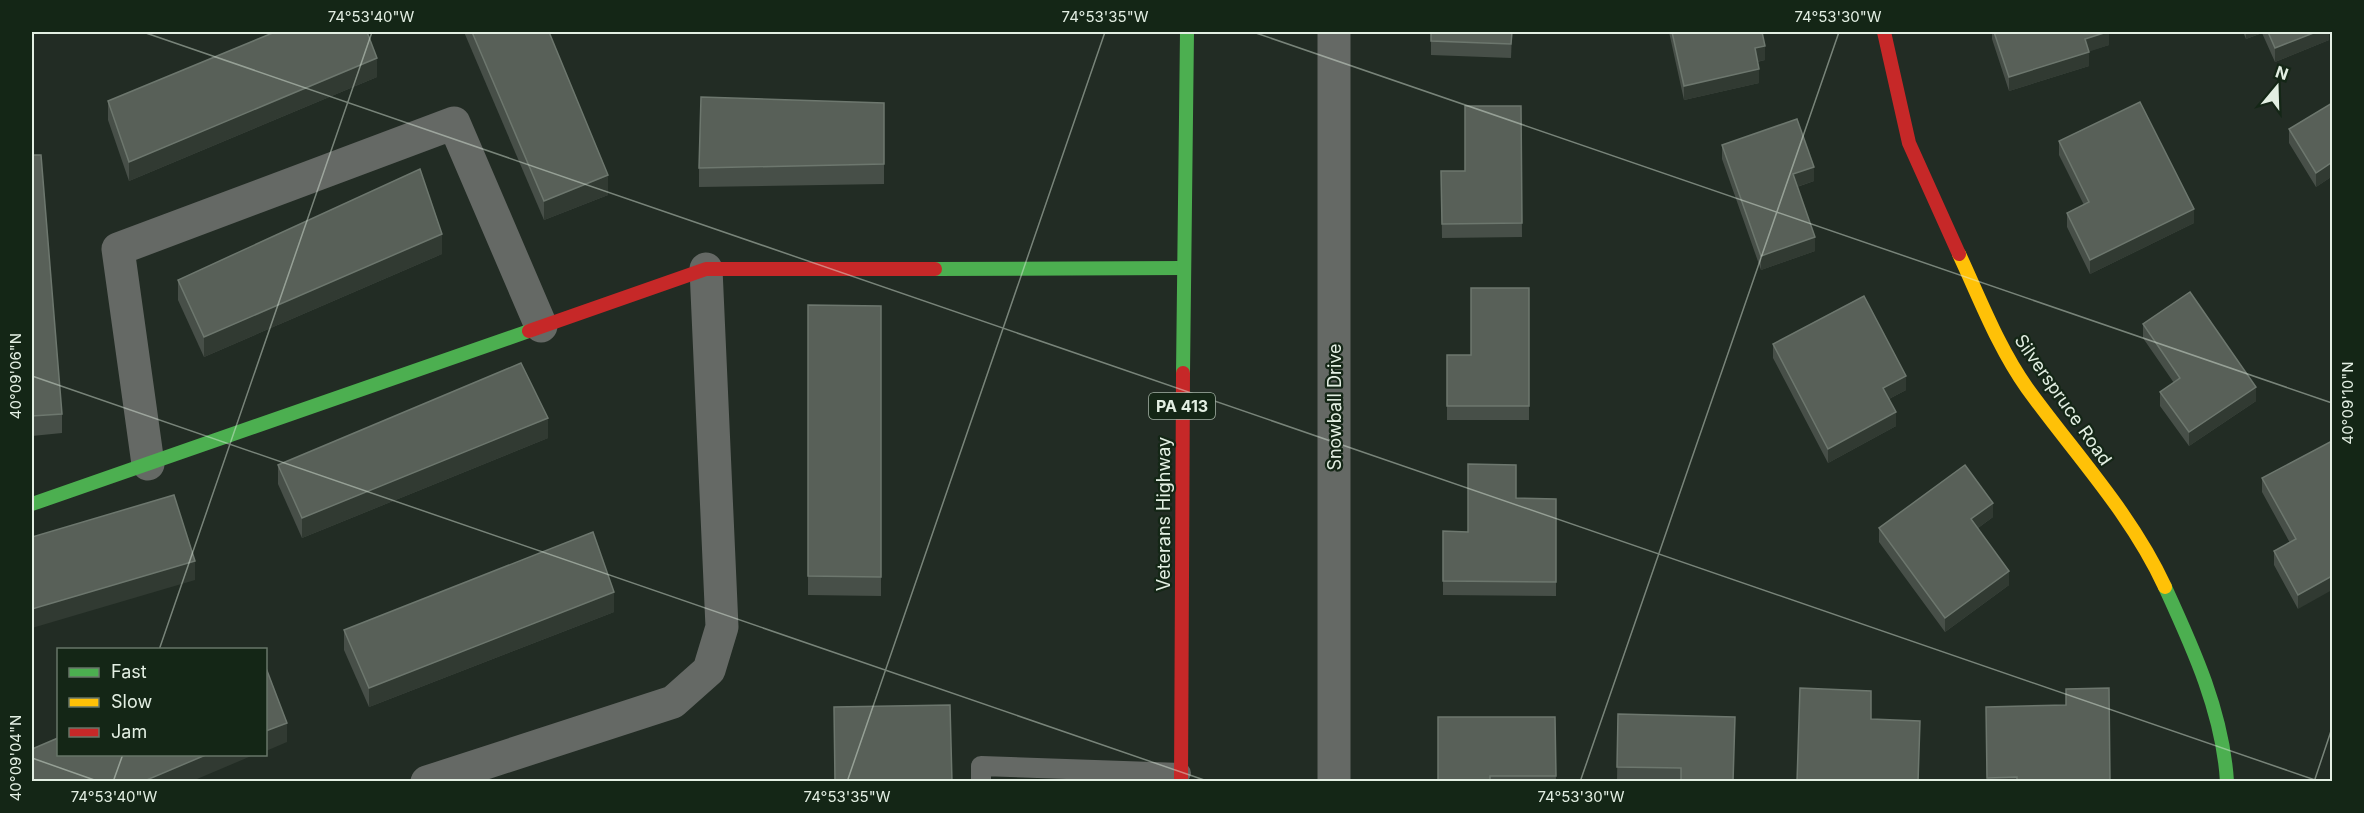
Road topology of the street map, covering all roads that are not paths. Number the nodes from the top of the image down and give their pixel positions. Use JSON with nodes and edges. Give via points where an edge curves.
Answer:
{"nodes":[{"id":1,"x":1187,"y":32,"type":"edge"},
{"id":2,"x":1334,"y":32,"type":"edge"},
{"id":3,"x":1884,"y":32,"type":"edge"},
{"id":4,"x":1183,"y":268,"type":"junction"},
{"id":5,"x":706,"y":269,"type":"junction"},
{"id":6,"x":541,"y":327,"type":"junction"},
{"id":7,"x":148,"y":464,"type":"junction"},
{"id":8,"x":32,"y":504,"type":"edge"},
{"id":9,"x":1181,"y":777,"type":"edge"},
{"id":10,"x":427,"y":782,"type":"edge"},
{"id":11,"x":981,"y":782,"type":"edge"},
{"id":12,"x":1334,"y":782,"type":"edge"},
{"id":13,"x":2227,"y":782,"type":"edge"}],
"edges":[{"from":1,"to":4,"type":"street","name":"Veterans Highway","number":"PA 413"},
{"from":2,"to":12,"type":"street","name":"Snowball Drive"},
{"from":3,"to":13,"type":"street","name":"Silverspruce Road","via":[[1909,143],[1994,331],[2026,386],[2112,499],[2156,568],[2190,641],[2210,696]]},
{"from":4,"to":5,"type":"street"},
{"from":4,"to":9,"type":"street","name":"Veterans Highway","number":"PA 413"},
{"from":5,"to":6,"type":"street"},
{"from":5,"to":10,"type":"street","via":[[722,627],[709,670],[673,702]]},
{"from":6,"to":7,"type":"street"},
{"from":6,"to":7,"type":"street","via":[[454,123],[118,249]]},
{"from":7,"to":8,"type":"street"},
{"from":9,"to":11,"type":"lane","via":[[981,766]]}]}
